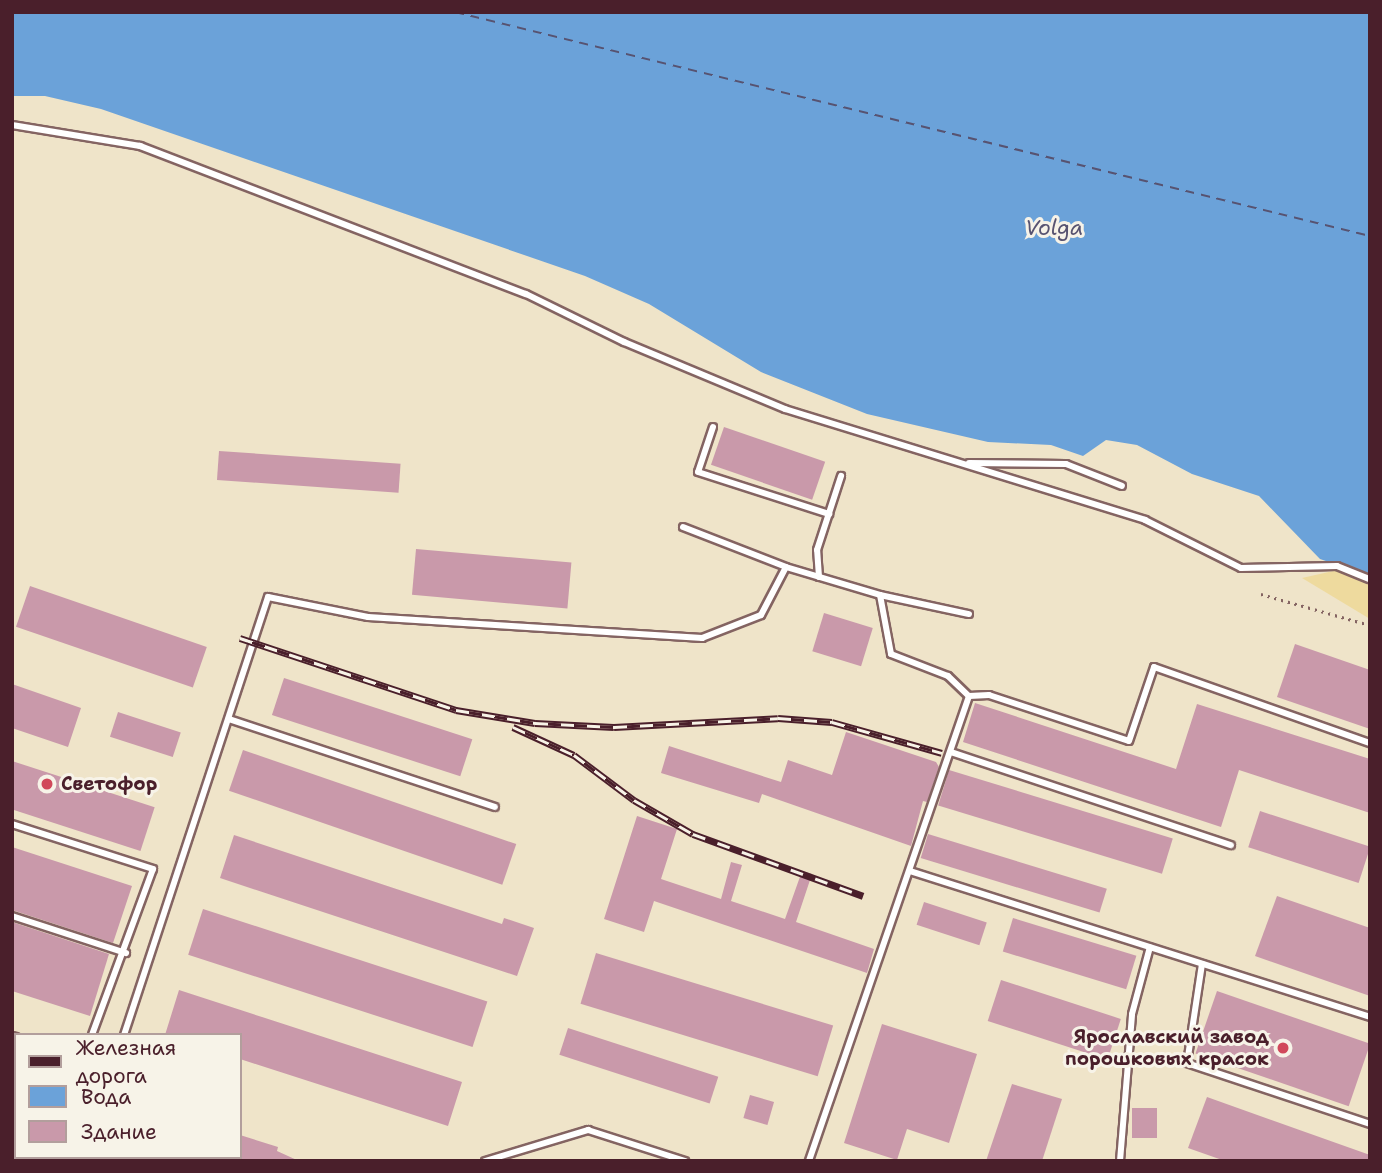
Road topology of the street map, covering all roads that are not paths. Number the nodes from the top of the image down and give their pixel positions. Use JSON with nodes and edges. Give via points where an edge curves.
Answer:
{"nodes":[{"id":1,"x":12,"y":125,"type":"edge"},
{"id":2,"x":713,"y":427,"type":"dead end"},
{"id":3,"x":963,"y":463,"type":"junction"},
{"id":4,"x":841,"y":476,"type":"dead end"},
{"id":5,"x":1122,"y":486,"type":"dead end"},
{"id":6,"x":829,"y":514,"type":"junction"},
{"id":7,"x":683,"y":527,"type":"dead end"},
{"id":8,"x":786,"y":567,"type":"junction"},
{"id":9,"x":819,"y":577,"type":"junction"},
{"id":10,"x":1370,"y":579,"type":"edge"},
{"id":11,"x":880,"y":595,"type":"junction"},
{"id":12,"x":969,"y":614,"type":"dead end"},
{"id":13,"x":969,"y":696,"type":"junction"},
{"id":14,"x":229,"y":719,"type":"junction"},
{"id":15,"x":1370,"y":743,"type":"edge"},
{"id":16,"x":951,"y":752,"type":"junction"},
{"id":17,"x":495,"y":807,"type":"dead end"},
{"id":18,"x":12,"y":824,"type":"edge"},
{"id":19,"x":1231,"y":845,"type":"dead end"},
{"id":20,"x":910,"y":871,"type":"junction"},
{"id":21,"x":12,"y":916,"type":"edge"},
{"id":22,"x":1150,"y":947,"type":"junction"},
{"id":23,"x":126,"y":953,"type":"junction"},
{"id":24,"x":1202,"y":964,"type":"junction"},
{"id":25,"x":1370,"y":1017,"type":"edge"},
{"id":26,"x":93,"y":1033,"type":"edge"},
{"id":27,"x":125,"y":1033,"type":"edge"},
{"id":28,"x":1370,"y":1124,"type":"edge"},
{"id":29,"x":485,"y":1161,"type":"edge"},
{"id":30,"x":685,"y":1161,"type":"edge"},
{"id":31,"x":809,"y":1161,"type":"edge"},
{"id":32,"x":1120,"y":1161,"type":"edge"}],
"edges":[{"from":1,"to":3,"type":"lane","via":[[139,146],[526,294],[624,342],[785,409]]},
{"from":2,"to":6,"type":"lane","via":[[698,472]]},
{"from":3,"to":5,"type":"lane","via":[[1066,464]]},
{"from":3,"to":10,"type":"lane","via":[[1145,520],[1241,568],[1337,566]]},
{"from":4,"to":6,"type":"lane"},
{"from":6,"to":9,"type":"lane","via":[[817,550]]},
{"from":7,"to":8,"type":"lane"},
{"from":8,"to":9,"type":"lane"},
{"from":8,"to":14,"type":"lane","via":[[761,615],[702,638],[381,618],[268,597]]},
{"from":9,"to":11,"type":"lane"},
{"from":11,"to":12,"type":"lane"},
{"from":11,"to":13,"type":"lane","via":[[891,654],[948,676]]},
{"from":13,"to":15,"type":"lane","via":[[989,695],[1129,741],[1154,667]]},
{"from":13,"to":16,"type":"lane"},
{"from":14,"to":17,"type":"lane"},
{"from":14,"to":27,"type":"lane"},
{"from":16,"to":19,"type":"lane"},
{"from":16,"to":20,"type":"lane"},
{"from":18,"to":23,"type":"lane","via":[[153,869]]},
{"from":20,"to":22,"type":"lane"},
{"from":20,"to":31,"type":"lane"},
{"from":21,"to":23,"type":"lane"},
{"from":22,"to":24,"type":"lane"},
{"from":22,"to":32,"type":"lane","via":[[1132,1014]]},
{"from":23,"to":26,"type":"lane"},
{"from":24,"to":25,"type":"lane"},
{"from":24,"to":28,"type":"lane","via":[[1187,1063]]},
{"from":29,"to":30,"type":"lane","via":[[588,1130]]}]}
